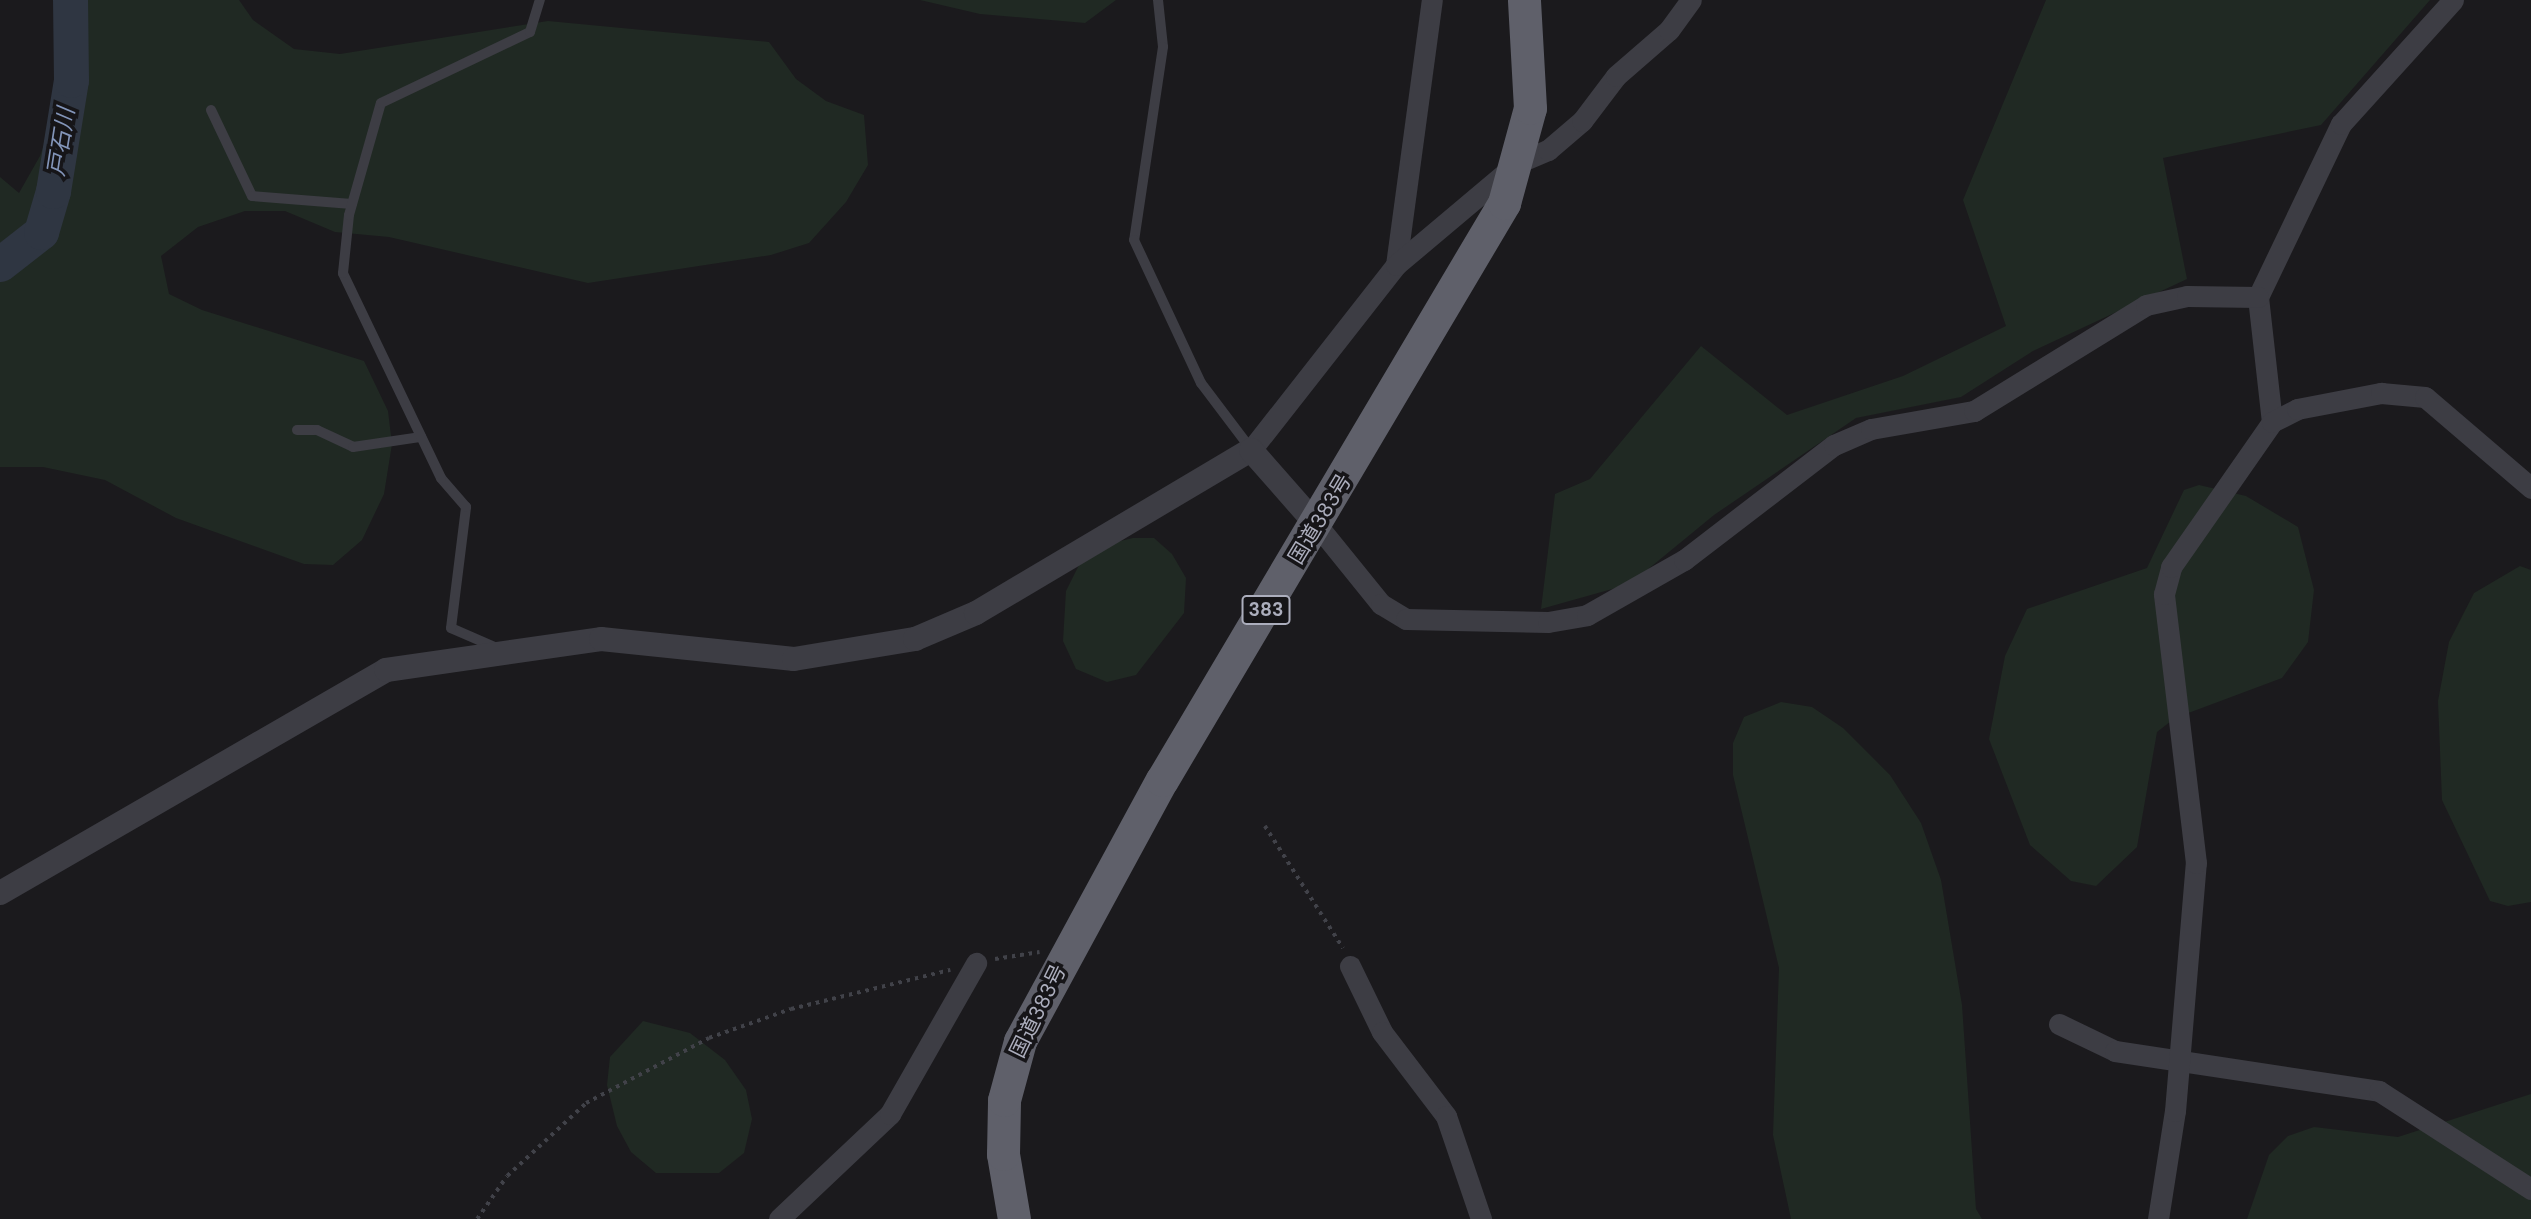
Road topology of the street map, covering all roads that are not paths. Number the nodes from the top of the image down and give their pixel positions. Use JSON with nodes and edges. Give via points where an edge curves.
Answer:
{"nodes":[{"id":1,"x":540,"y":0,"type":"edge"},
{"id":2,"x":1158,"y":0,"type":"edge"},
{"id":3,"x":1432,"y":0,"type":"edge"},
{"id":4,"x":1524,"y":0,"type":"edge"},
{"id":5,"x":2453,"y":0,"type":"edge"},
{"id":6,"x":1689,"y":1,"type":"edge"},
{"id":7,"x":211,"y":110,"type":"dead end"},
{"id":8,"x":1517,"y":163,"type":"junction"},
{"id":9,"x":352,"y":204,"type":"junction"},
{"id":10,"x":1395,"y":265,"type":"junction"},
{"id":11,"x":2258,"y":297,"type":"junction"},
{"id":12,"x":2272,"y":422,"type":"junction"},
{"id":13,"x":297,"y":430,"type":"dead end"},
{"id":14,"x":421,"y":437,"type":"junction"},
{"id":15,"x":1251,"y":450,"type":"junction"},
{"id":16,"x":2531,"y":488,"type":"edge"},
{"id":17,"x":1317,"y":525,"type":"junction"},
{"id":18,"x":506,"y":651,"type":"junction"},
{"id":19,"x":0,"y":893,"type":"edge"},
{"id":20,"x":976,"y":963,"type":"road end"},
{"id":21,"x":1350,"y":966,"type":"road end"},
{"id":22,"x":2059,"y":1024,"type":"dead end"},
{"id":23,"x":2176,"y":1061,"type":"junction"},
{"id":24,"x":2531,"y":1189,"type":"edge"},
{"id":25,"x":779,"y":1219,"type":"edge"},
{"id":26,"x":1014,"y":1219,"type":"edge"},
{"id":27,"x":1481,"y":1219,"type":"edge"},
{"id":28,"x":2158,"y":1219,"type":"edge"}],
"edges":[{"from":1,"to":9,"type":"lane","via":[[530,32],[381,103]]},
{"from":2,"to":15,"type":"lane","via":[[1163,47],[1134,240],[1201,383]]},
{"from":3,"to":10,"type":"street"},
{"from":4,"to":8,"type":"highway","name":"国道383号","number":"383","via":[[1530,108]]},
{"from":5,"to":11,"type":"street","via":[[2341,124]]},
{"from":6,"to":8,"type":"street","via":[[1669,30],[1616,76],[1582,121],[1548,150]]},
{"from":7,"to":9,"type":"lane","via":[[252,196]]},
{"from":8,"to":10,"type":"street"},
{"from":8,"to":17,"type":"highway","name":"国道383号","number":"383","via":[[1504,203]]},
{"from":9,"to":14,"type":"lane","via":[[343,273]]},
{"from":10,"to":15,"type":"street"},
{"from":11,"to":12,"type":"street"},
{"from":11,"to":17,"type":"street","via":[[2187,296],[2146,305],[1974,411],[1871,429],[1834,445],[1684,560],[1587,615],[1548,622],[1406,619],[1381,604]]},
{"from":12,"to":16,"type":"street","via":[[2297,409],[2381,393],[2425,397]]},
{"from":12,"to":23,"type":"street","via":[[2196,524],[2171,567],[2164,594],[2196,863]]},
{"from":13,"to":14,"type":"lane","via":[[317,430],[353,447]]},
{"from":14,"to":18,"type":"lane","via":[[441,478],[466,507],[451,628]]},
{"from":15,"to":17,"type":"street"},
{"from":15,"to":18,"type":"street","via":[[976,613],[915,639],[794,659],[645,639]]},
{"from":17,"to":26,"type":"highway","name":"国道383号","number":"383","via":[[1069,948],[1020,1041],[1004,1100],[1003,1154]]},
{"from":18,"to":19,"type":"street","via":[[386,670]]},
{"from":20,"to":25,"type":"street","via":[[890,1114]]},
{"from":21,"to":27,"type":"street","via":[[1382,1032],[1446,1116]]},
{"from":22,"to":23,"type":"street","via":[[2115,1051]]},
{"from":23,"to":24,"type":"street","via":[[2379,1091]]},
{"from":23,"to":28,"type":"street"}]}
